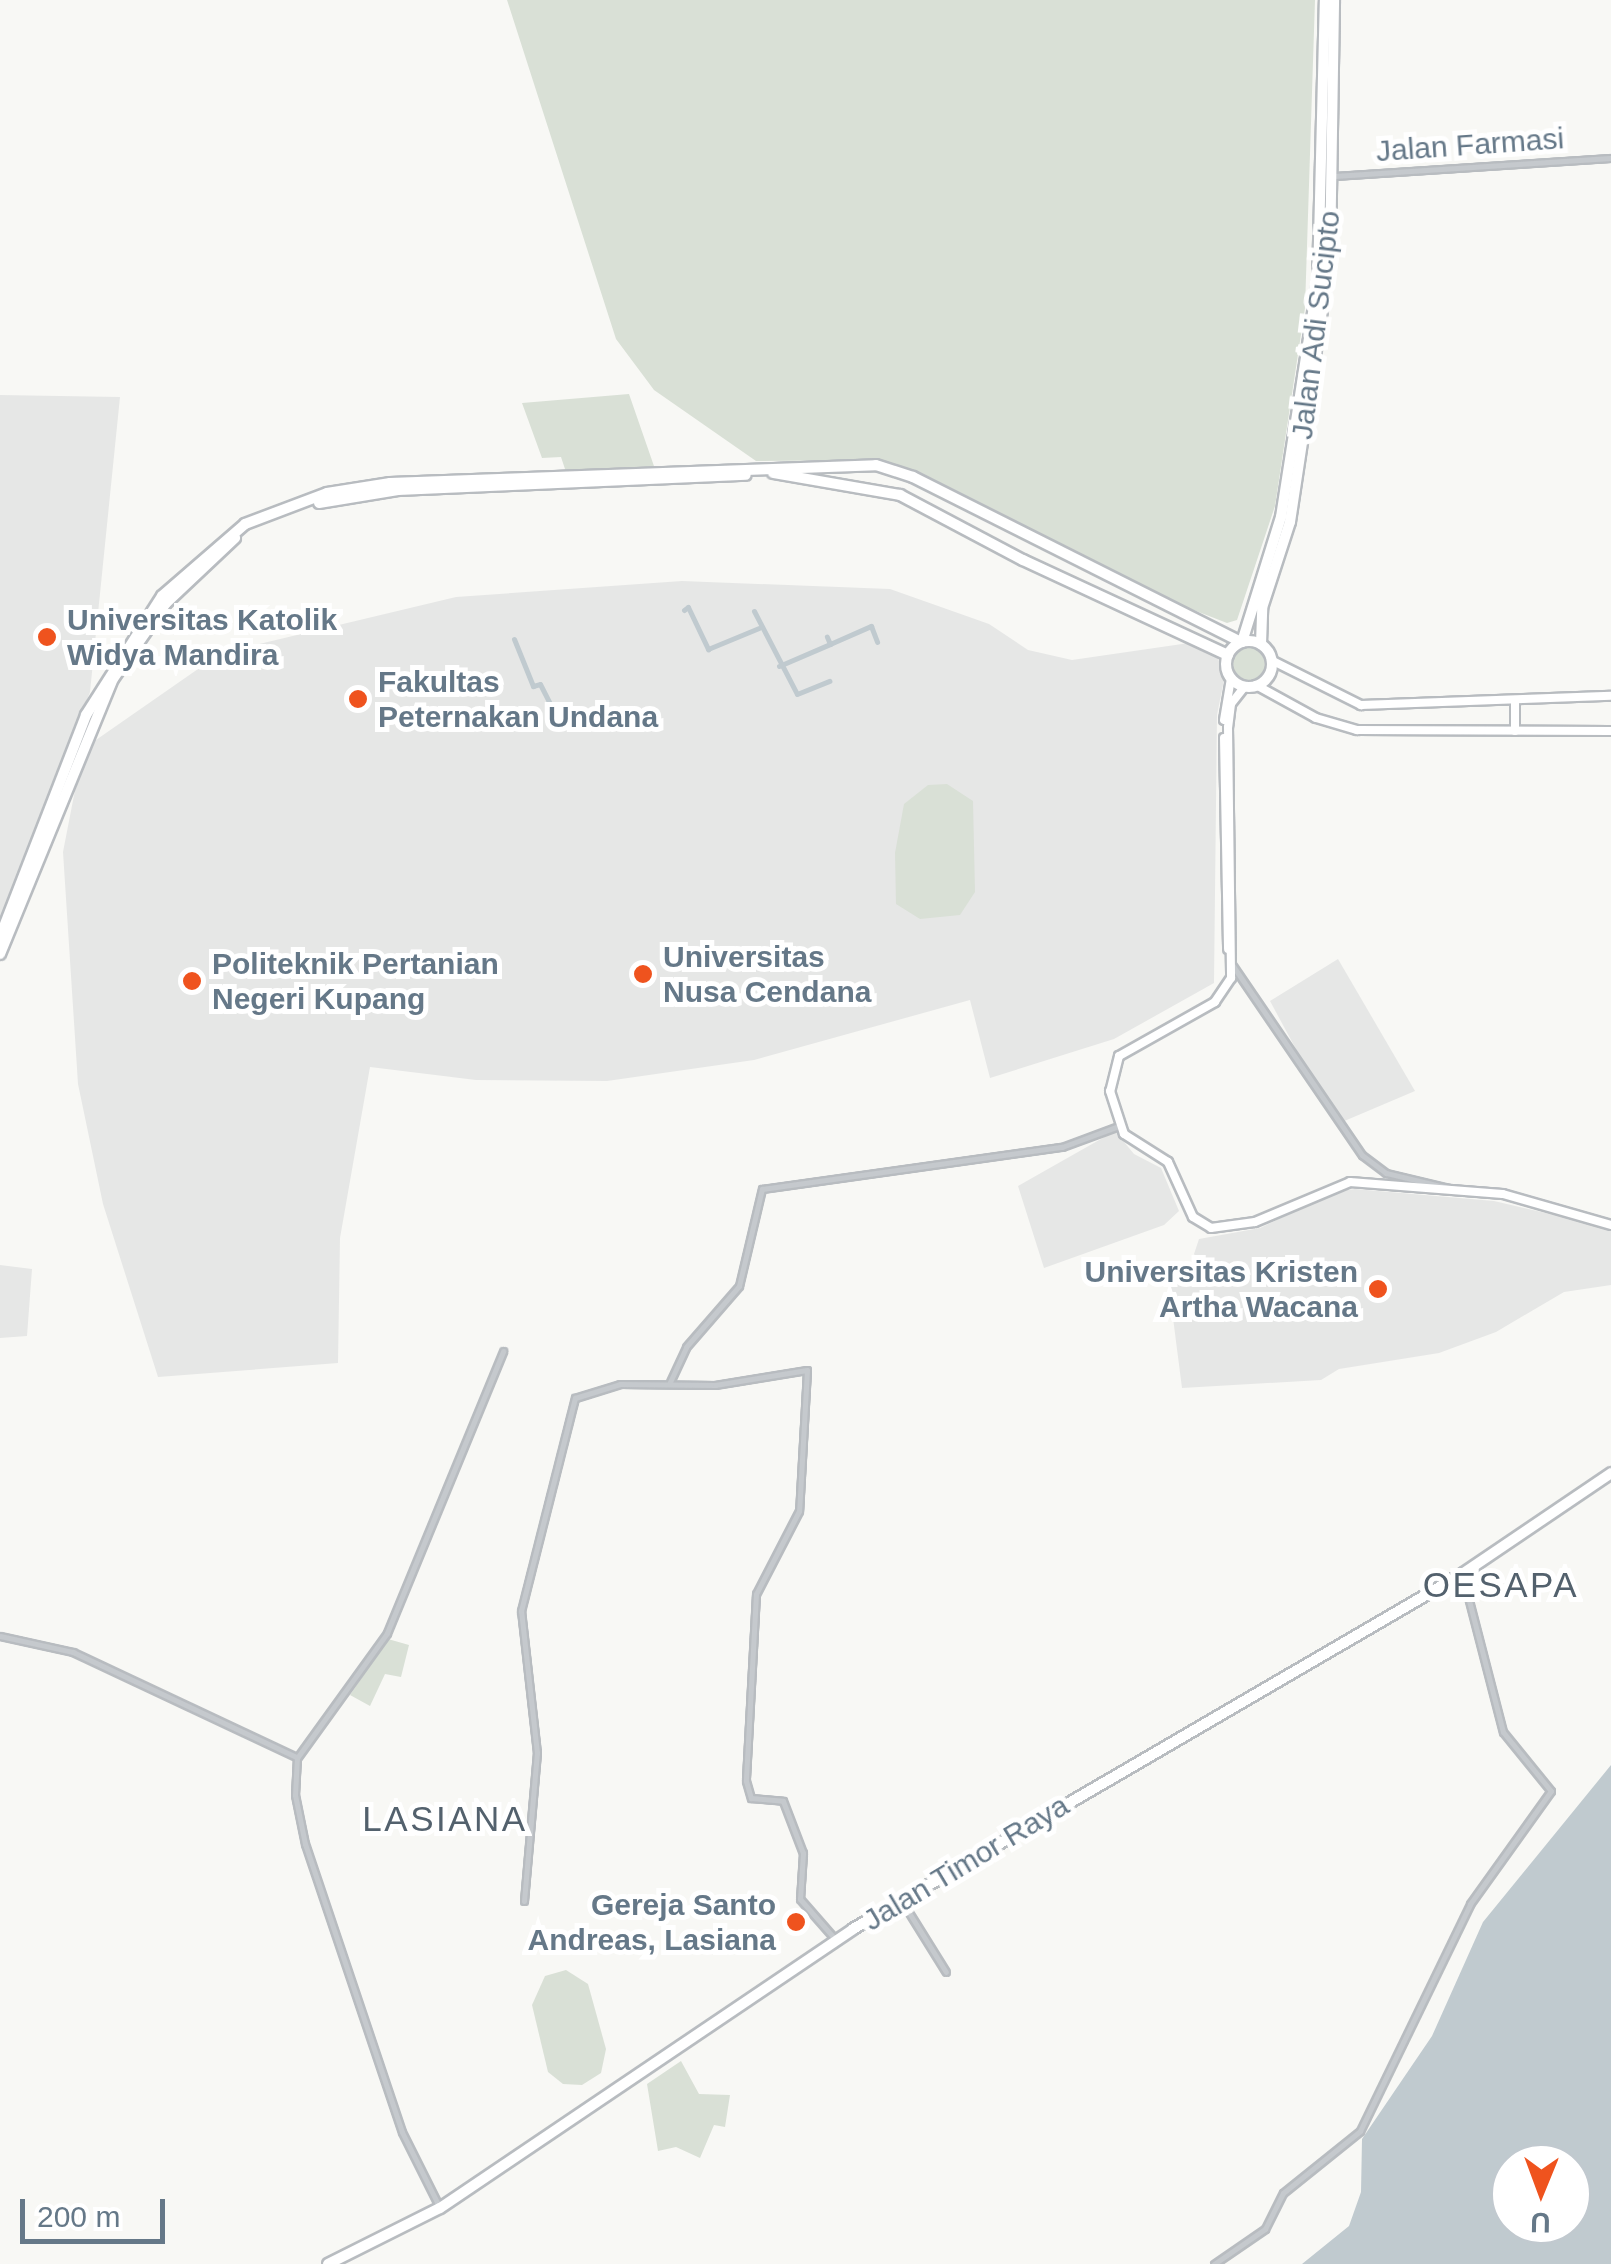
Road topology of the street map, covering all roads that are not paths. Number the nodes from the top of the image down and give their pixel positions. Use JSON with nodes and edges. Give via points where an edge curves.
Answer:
{"nodes":[{"id":1,"x":1325,"y":0,"type":"edge"},
{"id":2,"x":1334,"y":0,"type":"edge"},
{"id":3,"x":1611,"y":158,"type":"edge"},
{"id":4,"x":1333,"y":176,"type":"junction"},
{"id":5,"x":1313,"y":339,"type":"junction"},
{"id":6,"x":839,"y":465,"type":"junction"},
{"id":7,"x":838,"y":482,"type":"junction"},
{"id":8,"x":463,"y":484,"type":"junction"},
{"id":9,"x":1242,"y":642,"type":"junction"},
{"id":10,"x":1261,"y":644,"type":"junction"},
{"id":11,"x":1228,"y":654,"type":"junction"},
{"id":12,"x":1271,"y":660,"type":"junction"},
{"id":13,"x":1231,"y":678,"type":"junction"},
{"id":14,"x":1250,"y":686,"type":"junction"},
{"id":15,"x":1611,"y":696,"type":"edge"},
{"id":16,"x":1515,"y":700,"type":"junction"},
{"id":17,"x":90,"y":716,"type":"junction"},
{"id":18,"x":1515,"y":730,"type":"junction"},
{"id":19,"x":1611,"y":731,"type":"edge"},
{"id":20,"x":0,"y":938,"type":"edge"},
{"id":21,"x":0,"y":954,"type":"edge"},
{"id":22,"x":1233,"y":961,"type":"junction"},
{"id":23,"x":1121,"y":1125,"type":"junction"},
{"id":24,"x":1452,"y":1190,"type":"junction"},
{"id":25,"x":1611,"y":1225,"type":"edge"},
{"id":26,"x":504,"y":1351,"type":"dead end"},
{"id":27,"x":670,"y":1383,"type":"junction"},
{"id":28,"x":1611,"y":1473,"type":"edge"},
{"id":29,"x":1462,"y":1574,"type":"junction"},
{"id":30,"x":0,"y":1636,"type":"edge"},
{"id":31,"x":296,"y":1758,"type":"junction"},
{"id":32,"x":901,"y":1901,"type":"junction"},
{"id":33,"x":524,"y":1902,"type":"dead end"},
{"id":34,"x":837,"y":1942,"type":"junction"},
{"id":35,"x":946,"y":1972,"type":"dead end"},
{"id":36,"x":440,"y":2208,"type":"junction"},
{"id":37,"x":328,"y":2264,"type":"edge"},
{"id":38,"x":1214,"y":2264,"type":"edge"}],
"edges":[{"from":1,"to":5,"type":"highway","name":"Jalan Adi Sucipto"},
{"from":2,"to":4,"type":"highway","name":"Jalan Adi Sucipto"},
{"from":3,"to":4,"type":"street","name":"Jalan Farmasi"},
{"from":4,"to":5,"type":"highway","name":"Jalan Adi Sucipto","via":[[1330,260]]},
{"from":5,"to":9,"type":"highway","name":"Jalan Adi Sucipto","via":[[1278,528]]},
{"from":5,"to":10,"type":"highway","name":"Jalan Adi Sucipto","via":[[1290,522],[1262,608]]},
{"from":6,"to":7,"type":"highway"},
{"from":6,"to":8,"type":"highway"},
{"from":6,"to":9,"type":"highway","via":[[876,465],[913,477]]},
{"from":7,"to":8,"type":"highway","via":[[766,473]]},
{"from":7,"to":11,"type":"highway","via":[[906,497],[1023,560]]},
{"from":8,"to":17,"type":"highway","via":[[364,486],[260,515],[192,566]]},
{"from":9,"to":10,"type":"highway"},
{"from":9,"to":11,"type":"highway"},
{"from":10,"to":12,"type":"highway"},
{"from":11,"to":13,"type":"highway"},
{"from":12,"to":14,"type":"highway","via":[[1268,676]]},
{"from":12,"to":16,"type":"main road","via":[[1352,704]]},
{"from":13,"to":14,"type":"highway"},
{"from":13,"to":22,"type":"main road","via":[[1223,826]]},
{"from":14,"to":18,"type":"main road","via":[[1344,728]]},
{"from":14,"to":22,"type":"main road","via":[[1232,704],[1228,727]]},
{"from":15,"to":16,"type":"main road"},
{"from":16,"to":18,"type":"main road"},
{"from":17,"to":20,"type":"highway"},
{"from":17,"to":21,"type":"highway"},
{"from":18,"to":19,"type":"main road"},
{"from":22,"to":23,"type":"main road","via":[[1220,998],[1119,1056],[1109,1084]]},
{"from":22,"to":24,"type":"street","via":[[1362,1155],[1386,1173]]},
{"from":23,"to":24,"type":"main road","via":[[1136,1146],[1168,1162],[1194,1217],[1211,1228],[1255,1222],[1342,1182]]},
{"from":23,"to":27,"type":"street","via":[[1062,1146],[762,1189],[739,1286],[686,1346]]},
{"from":24,"to":25,"type":"main road","via":[[1502,1194]]},
{"from":26,"to":31,"type":"street","via":[[387,1633]]},
{"from":27,"to":33,"type":"street","via":[[598,1388],[575,1398],[568,1414],[521,1612],[537,1753]]},
{"from":27,"to":34,"type":"street","via":[[715,1386],[806,1370],[799,1511],[756,1594],[746,1782],[751,1798],[783,1801],[803,1853],[800,1900]]},
{"from":28,"to":29,"type":"highway","name":"Jalan Timor Raya"},
{"from":29,"to":32,"type":"highway","name":"Jalan Timor Raya"},
{"from":29,"to":38,"type":"street","via":[[1481,1627],[1503,1732],[1551,1791],[1470,1904],[1360,2131],[1283,2193],[1265,2229]]},
{"from":30,"to":31,"type":"street","via":[[73,1652]]},
{"from":31,"to":36,"type":"street","via":[[305,1844],[402,2132]]},
{"from":32,"to":34,"type":"highway","name":"Jalan Timor Raya"},
{"from":32,"to":35,"type":"street"},
{"from":34,"to":36,"type":"highway","name":"Jalan Timor Raya"},
{"from":36,"to":37,"type":"highway","name":"Jalan Timor Raya"}]}
